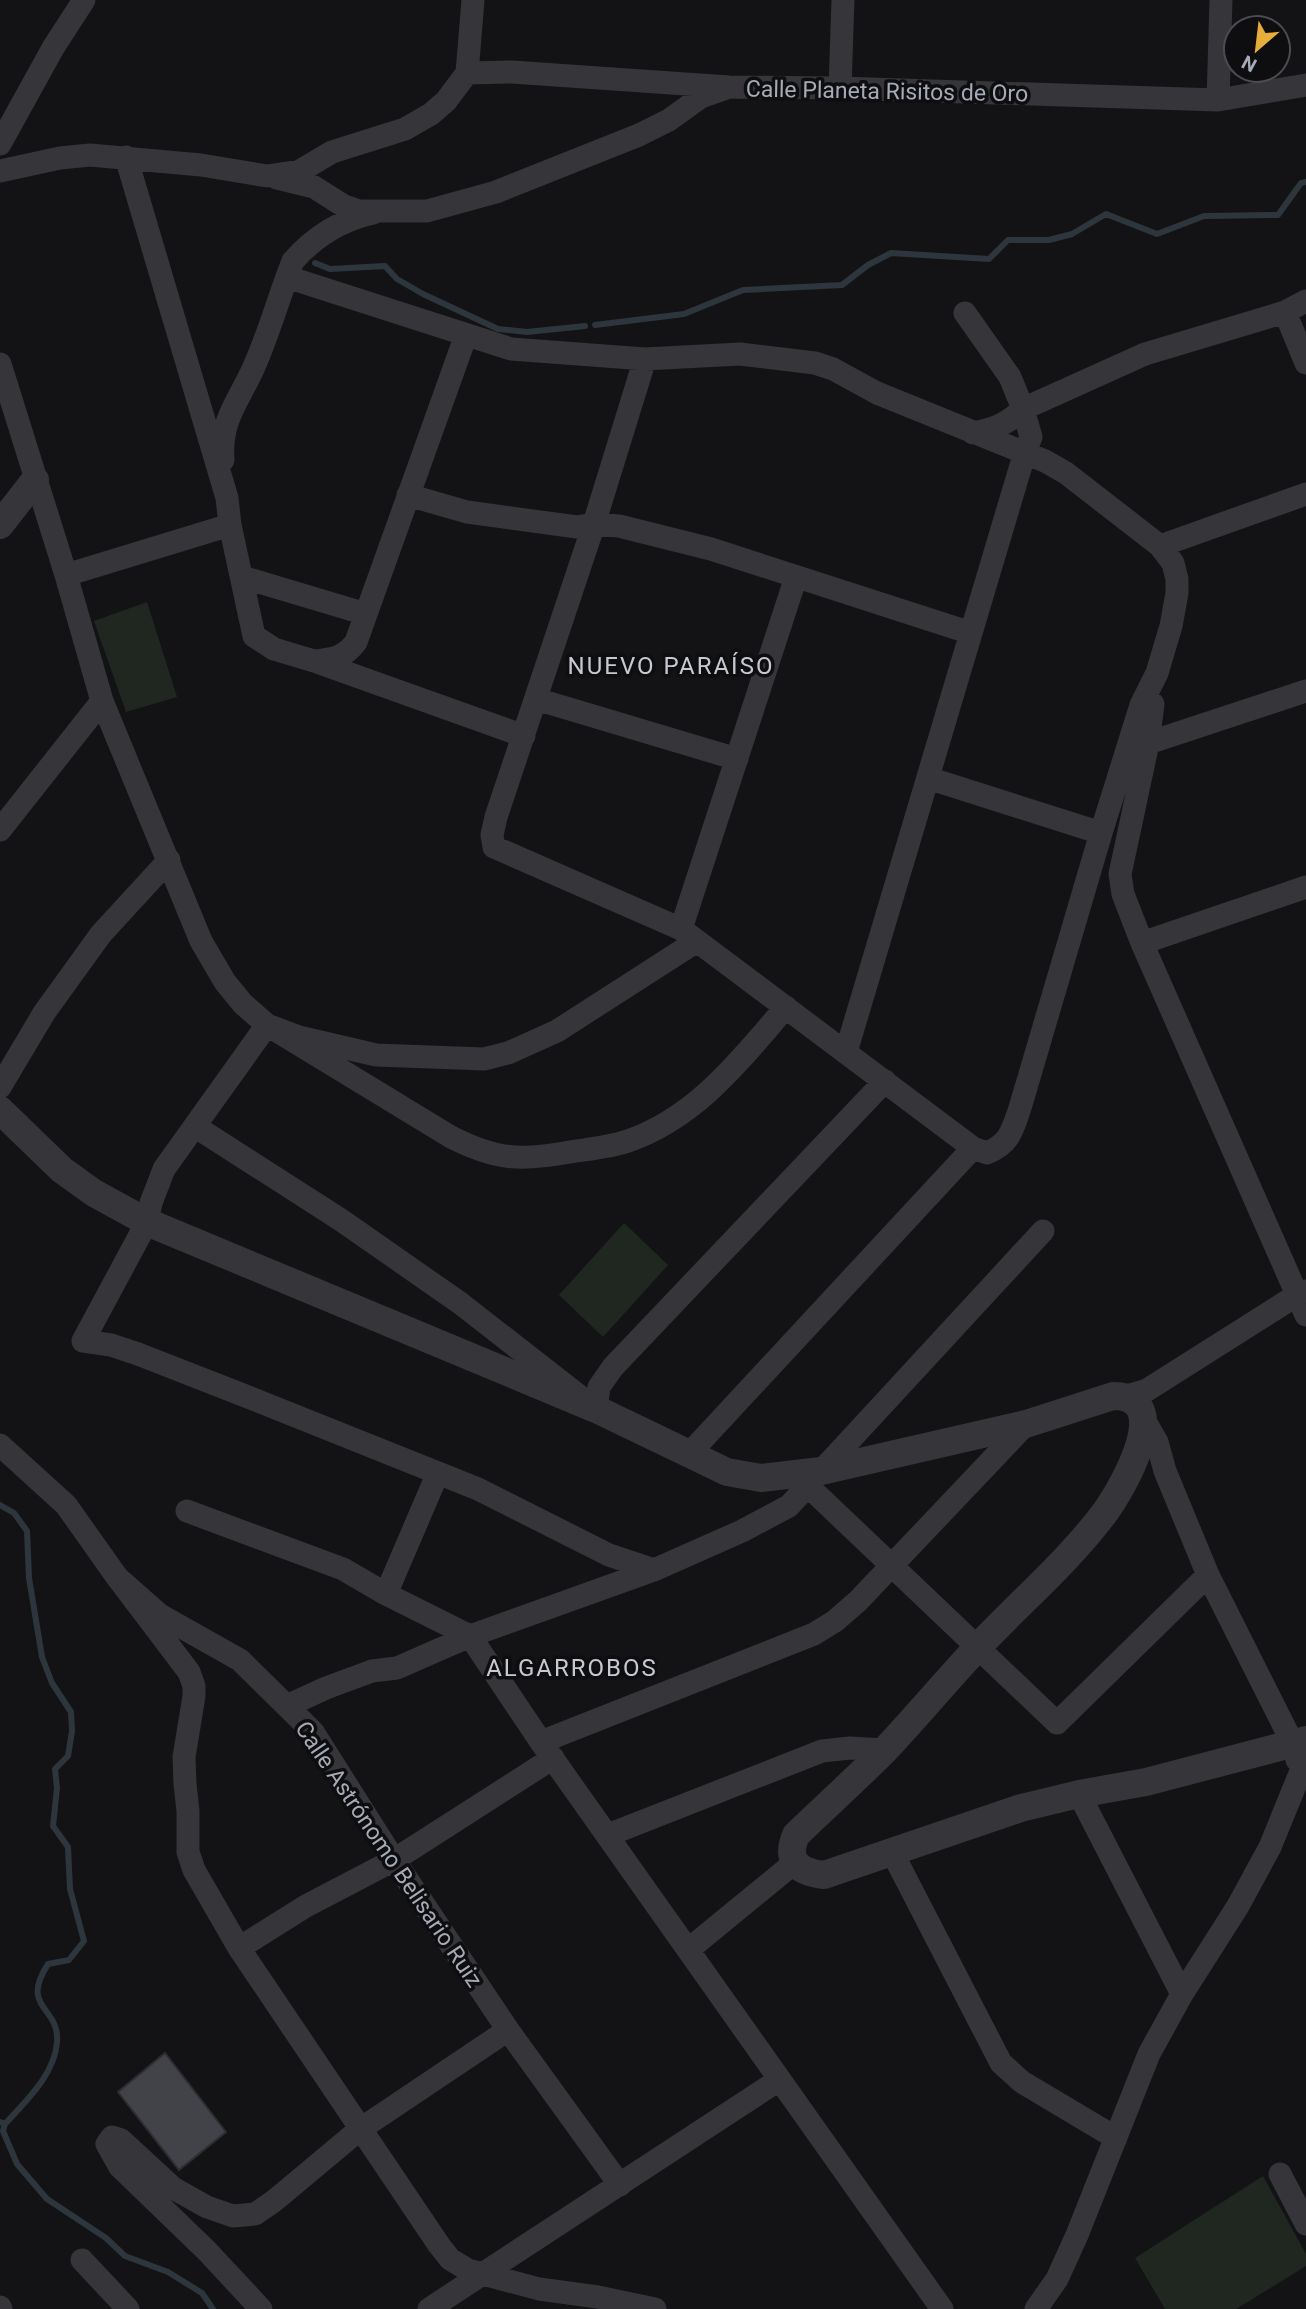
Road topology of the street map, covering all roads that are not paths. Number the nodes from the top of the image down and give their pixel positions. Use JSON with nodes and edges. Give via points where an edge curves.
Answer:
{"nodes":[{"id":1,"x":84,"y":0,"type":"edge"},
{"id":2,"x":473,"y":0,"type":"edge"},
{"id":3,"x":843,"y":0,"type":"edge"},
{"id":4,"x":1221,"y":0,"type":"edge"},
{"id":5,"x":467,"y":73,"type":"junction"},
{"id":6,"x":1306,"y":85,"type":"edge"},
{"id":7,"x":729,"y":88,"type":"junction"},
{"id":8,"x":840,"y":88,"type":"junction"},
{"id":9,"x":1218,"y":100,"type":"junction"},
{"id":10,"x":0,"y":144,"type":"edge"},
{"id":11,"x":126,"y":157,"type":"junction"},
{"id":12,"x":0,"y":171,"type":"edge"},
{"id":13,"x":267,"y":176,"type":"junction"},
{"id":14,"x":383,"y":211,"type":"junction"},
{"id":15,"x":287,"y":277,"type":"junction"},
{"id":16,"x":1306,"y":301,"type":"edge"},
{"id":17,"x":1285,"y":312,"type":"junction"},
{"id":18,"x":965,"y":313,"type":"dead end"},
{"id":19,"x":466,"y":335,"type":"junction"},
{"id":20,"x":645,"y":359,"type":"junction"},
{"id":21,"x":1306,"y":363,"type":"edge"},
{"id":22,"x":0,"y":364,"type":"edge"},
{"id":23,"x":1023,"y":409,"type":"junction"},
{"id":24,"x":972,"y":433,"type":"junction"},
{"id":25,"x":1025,"y":452,"type":"junction"},
{"id":26,"x":35,"y":480,"type":"junction"},
{"id":27,"x":1306,"y":494,"type":"edge"},
{"id":28,"x":408,"y":495,"type":"junction"},
{"id":29,"x":227,"y":498,"type":"junction"},
{"id":30,"x":594,"y":524,"type":"junction"},
{"id":31,"x":0,"y":525,"type":"edge"},
{"id":32,"x":230,"y":525,"type":"junction"},
{"id":33,"x":1160,"y":547,"type":"junction"},
{"id":34,"x":66,"y":575,"type":"junction"},
{"id":35,"x":242,"y":577,"type":"junction"},
{"id":36,"x":796,"y":577,"type":"junction"},
{"id":37,"x":366,"y":614,"type":"junction"},
{"id":38,"x":971,"y":634,"type":"junction"},
{"id":39,"x":314,"y":661,"type":"junction"},
{"id":40,"x":1157,"y":673,"type":"junction"},
{"id":41,"x":1306,"y":691,"type":"edge"},
{"id":42,"x":536,"y":699,"type":"junction"},
{"id":43,"x":102,"y":701,"type":"junction"},
{"id":44,"x":524,"y":736,"type":"junction"},
{"id":45,"x":1148,"y":743,"type":"junction"},
{"id":46,"x":737,"y":759,"type":"junction"},
{"id":47,"x":928,"y":778,"type":"junction"},
{"id":48,"x":0,"y":830,"type":"edge"},
{"id":49,"x":1101,"y":833,"type":"junction"},
{"id":50,"x":169,"y":860,"type":"junction"},
{"id":51,"x":1306,"y":887,"type":"edge"},
{"id":52,"x":689,"y":935,"type":"junction"},
{"id":53,"x":1142,"y":943,"type":"junction"},
{"id":54,"x":786,"y":1007,"type":"junction"},
{"id":55,"x":267,"y":1025,"type":"junction"},
{"id":56,"x":846,"y":1052,"type":"junction"},
{"id":57,"x":885,"y":1081,"type":"junction"},
{"id":58,"x":0,"y":1087,"type":"edge"},
{"id":59,"x":0,"y":1110,"type":"edge"},
{"id":60,"x":196,"y":1127,"type":"junction"},
{"id":61,"x":973,"y":1147,"type":"junction"},
{"id":62,"x":147,"y":1222,"type":"junction"},
{"id":63,"x":1043,"y":1231,"type":"dead end"},
{"id":64,"x":1303,"y":1300,"type":"edge"},
{"id":65,"x":1134,"y":1406,"type":"junction"},
{"id":66,"x":596,"y":1409,"type":"junction"},
{"id":67,"x":1026,"y":1424,"type":"junction"},
{"id":68,"x":0,"y":1445,"type":"edge"},
{"id":69,"x":689,"y":1454,"type":"junction"},
{"id":70,"x":437,"y":1475,"type":"junction"},
{"id":71,"x":815,"y":1478,"type":"junction"},
{"id":72,"x":187,"y":1511,"type":"dead end"},
{"id":73,"x":891,"y":1565,"type":"junction"},
{"id":74,"x":654,"y":1570,"type":"junction"},
{"id":75,"x":1209,"y":1575,"type":"junction"},
{"id":76,"x":117,"y":1577,"type":"junction"},
{"id":77,"x":386,"y":1594,"type":"junction"},
{"id":78,"x":470,"y":1636,"type":"junction"},
{"id":79,"x":978,"y":1647,"type":"junction"},
{"id":80,"x":287,"y":1706,"type":"junction"},
{"id":81,"x":1300,"y":1742,"type":"edge"},
{"id":82,"x":884,"y":1749,"type":"junction"},
{"id":83,"x":547,"y":1750,"type":"junction"},
{"id":84,"x":1303,"y":1777,"type":"edge"},
{"id":85,"x":1079,"y":1794,"type":"junction"},
{"id":86,"x":608,"y":1835,"type":"junction"},
{"id":87,"x":892,"y":1852,"type":"junction"},
{"id":88,"x":394,"y":1860,"type":"junction"},
{"id":89,"x":794,"y":1863,"type":"junction"},
{"id":90,"x":239,"y":1948,"type":"junction"},
{"id":91,"x":688,"y":1950,"type":"junction"},
{"id":92,"x":1182,"y":1994,"type":"junction"},
{"id":93,"x":508,"y":2030,"type":"junction"},
{"id":94,"x":779,"y":2080,"type":"junction"},
{"id":95,"x":359,"y":2130,"type":"junction"},
{"id":96,"x":1116,"y":2138,"type":"junction"},
{"id":97,"x":1280,"y":2174,"type":"dead end"},
{"id":98,"x":620,"y":2185,"type":"junction"},
{"id":99,"x":1306,"y":2224,"type":"edge"},
{"id":100,"x":529,"y":2245,"type":"junction"},
{"id":101,"x":82,"y":2260,"type":"dead end"},
{"id":102,"x":484,"y":2275,"type":"junction"},
{"id":103,"x":539,"y":2289,"type":"junction"},
{"id":104,"x":128,"y":2309,"type":"edge"},
{"id":105,"x":261,"y":2309,"type":"edge"},
{"id":106,"x":429,"y":2309,"type":"edge"},
{"id":107,"x":655,"y":2309,"type":"edge"},
{"id":108,"x":942,"y":2309,"type":"edge"},
{"id":109,"x":1036,"y":2309,"type":"edge"}],
"edges":[{"from":1,"to":10,"type":"street"},
{"from":2,"to":5,"type":"street"},
{"from":3,"to":8,"type":"street"},
{"from":4,"to":9,"type":"street"},
{"from":5,"to":7,"type":"street","name":"Calle Planeta Risitos de Oro","via":[[512,72]]},
{"from":5,"to":13,"type":"street","via":[[446,101],[405,129],[332,152],[300,171]]},
{"from":6,"to":9,"type":"street","name":"Calle Planeta Risitos de Oro"},
{"from":7,"to":8,"type":"street","name":"Calle Planeta Risitos de Oro"},
{"from":7,"to":14,"type":"street","via":[[701,97],[639,135],[496,192],[427,211]]},
{"from":8,"to":9,"type":"street","name":"Calle Planeta Risitos de Oro"},
{"from":11,"to":12,"type":"street","via":[[60,158]]},
{"from":11,"to":13,"type":"street"},
{"from":11,"to":29,"type":"street"},
{"from":13,"to":14,"type":"street","via":[[314,187],[359,211]]},
{"from":14,"to":15,"type":"street","via":[[321,235],[293,261]]},
{"from":15,"to":19,"type":"street"},
{"from":15,"to":29,"type":"street","via":[[223,432]]},
{"from":16,"to":17,"type":"street"},
{"from":17,"to":21,"type":"street"},
{"from":17,"to":23,"type":"street","via":[[1145,354]]},
{"from":18,"to":23,"type":"street","via":[[1010,377]]},
{"from":19,"to":20,"type":"street","via":[[511,349]]},
{"from":19,"to":28,"type":"street"},
{"from":20,"to":24,"type":"street","via":[[740,354],[815,363]]},
{"from":20,"to":30,"type":"street"},
{"from":22,"to":26,"type":"street"},
{"from":23,"to":24,"type":"street","via":[[993,430]]},
{"from":23,"to":25,"type":"street","via":[[1031,437]]},
{"from":24,"to":25,"type":"street"},
{"from":25,"to":33,"type":"street","via":[[1066,473]]},
{"from":25,"to":38,"type":"street"},
{"from":26,"to":31,"type":"street"},
{"from":26,"to":34,"type":"street"},
{"from":27,"to":33,"type":"street"},
{"from":28,"to":30,"type":"street","via":[[467,512],[577,527]]},
{"from":28,"to":37,"type":"street"},
{"from":29,"to":32,"type":"street"},
{"from":30,"to":36,"type":"street","via":[[711,549]]},
{"from":30,"to":42,"type":"street"},
{"from":32,"to":34,"type":"street"},
{"from":32,"to":35,"type":"street"},
{"from":33,"to":40,"type":"street","via":[[1173,563],[1177,593]]},
{"from":34,"to":43,"type":"street"},
{"from":35,"to":37,"type":"street"},
{"from":35,"to":39,"type":"street","via":[[254,636],[274,649]]},
{"from":36,"to":38,"type":"street"},
{"from":36,"to":46,"type":"street"},
{"from":37,"to":39,"type":"street","via":[[348,653]]},
{"from":38,"to":47,"type":"street"},
{"from":39,"to":44,"type":"street"},
{"from":40,"to":45,"type":"street"},
{"from":40,"to":49,"type":"street","via":[[1141,705]]},
{"from":41,"to":45,"type":"street"},
{"from":42,"to":44,"type":"street"},
{"from":42,"to":46,"type":"street"},
{"from":43,"to":48,"type":"street"},
{"from":43,"to":50,"type":"street"},
{"from":44,"to":52,"type":"street","via":[[496,817],[495,847]]},
{"from":45,"to":53,"type":"street","via":[[1119,874]]},
{"from":46,"to":52,"type":"street"},
{"from":47,"to":49,"type":"street"},
{"from":47,"to":56,"type":"street"},
{"from":49,"to":61,"type":"street","via":[[1010,1135],[1001,1147],[987,1153]]},
{"from":50,"to":55,"type":"street","via":[[201,941],[225,982]]},
{"from":50,"to":58,"type":"street","via":[[101,934],[44,1013]]},
{"from":51,"to":53,"type":"street"},
{"from":52,"to":54,"type":"street"},
{"from":52,"to":55,"type":"street","via":[[557,1031],[484,1059],[376,1055]]},
{"from":53,"to":64,"type":"street"},
{"from":54,"to":55,"type":"street","via":[[719,1083],[657,1129],[595,1148],[524,1158],[479,1151],[451,1137]]},
{"from":54,"to":56,"type":"street"},
{"from":55,"to":60,"type":"street"},
{"from":56,"to":57,"type":"street"},
{"from":57,"to":61,"type":"street"},
{"from":57,"to":66,"type":"street","via":[[613,1367],[599,1387]]},
{"from":59,"to":62,"type":"street","via":[[62,1170]]},
{"from":60,"to":62,"type":"street","via":[[164,1169]]},
{"from":60,"to":66,"type":"street","via":[[460,1303]]},
{"from":61,"to":69,"type":"street"},
{"from":62,"to":66,"type":"street"},
{"from":62,"to":70,"type":"street","via":[[83,1341],[138,1354]]},
{"from":63,"to":71,"type":"street"},
{"from":64,"to":65,"type":"street","via":[[1147,1390]]},
{"from":65,"to":67,"type":"street","via":[[1113,1396]]},
{"from":65,"to":75,"type":"street","via":[[1157,1442]]},
{"from":65,"to":79,"type":"street","via":[[1143,1435],[1125,1483],[1091,1531]]},
{"from":66,"to":69,"type":"street"},
{"from":67,"to":71,"type":"street"},
{"from":67,"to":73,"type":"street"},
{"from":68,"to":76,"type":"street","name":"Calle Astrónomo Belisario Ruiz","via":[[66,1505]]},
{"from":69,"to":71,"type":"street","via":[[743,1476]]},
{"from":70,"to":74,"type":"street","via":[[478,1489],[609,1555]]},
{"from":70,"to":77,"type":"street"},
{"from":71,"to":73,"type":"street"},
{"from":71,"to":74,"type":"street","via":[[789,1506]]},
{"from":72,"to":77,"type":"street","via":[[343,1569]]},
{"from":73,"to":79,"type":"street"},
{"from":73,"to":83,"type":"street","via":[[858,1601],[814,1634]]},
{"from":74,"to":78,"type":"street"},
{"from":75,"to":79,"type":"street","via":[[1057,1723]]},
{"from":75,"to":81,"type":"street"},
{"from":76,"to":80,"type":"street","name":"Calle Astrónomo Belisario Ruiz","via":[[160,1615],[240,1660]]},
{"from":76,"to":90,"type":"street","via":[[189,1672],[194,1686],[184,1757],[188,1852]]},
{"from":77,"to":78,"type":"street"},
{"from":78,"to":80,"type":"street","via":[[397,1668],[372,1671]]},
{"from":78,"to":83,"type":"street"},
{"from":79,"to":82,"type":"street"},
{"from":80,"to":88,"type":"street","name":"Calle Astrónomo Belisario Ruiz","via":[[313,1732]]},
{"from":81,"to":84,"type":"street"},
{"from":81,"to":85,"type":"street","via":[[1146,1782]]},
{"from":82,"to":86,"type":"street","via":[[822,1751]]},
{"from":82,"to":89,"type":"street","via":[[796,1835],[791,1847]]},
{"from":83,"to":86,"type":"street"},
{"from":83,"to":88,"type":"street"},
{"from":84,"to":92,"type":"street","via":[[1238,1906]]},
{"from":85,"to":87,"type":"street","via":[[1021,1808]]},
{"from":85,"to":92,"type":"street"},
{"from":86,"to":91,"type":"street"},
{"from":87,"to":89,"type":"street","via":[[824,1875],[807,1873]]},
{"from":87,"to":96,"type":"street","via":[[1001,2063],[1022,2082]]},
{"from":88,"to":90,"type":"street"},
{"from":88,"to":93,"type":"street","name":"Calle Astrónomo Belisario Ruiz"},
{"from":89,"to":91,"type":"street"},
{"from":90,"to":95,"type":"street"},
{"from":91,"to":94,"type":"street"},
{"from":92,"to":96,"type":"street","via":[[1149,2054]]},
{"from":93,"to":95,"type":"street"},
{"from":93,"to":98,"type":"street","name":"Calle Astrónomo Belisario Ruiz"},
{"from":94,"to":98,"type":"street"},
{"from":94,"to":108,"type":"street"},
{"from":95,"to":102,"type":"street","via":[[450,2259]]},
{"from":95,"to":105,"type":"street","via":[[274,2202],[255,2214],[233,2216],[173,2188],[121,2140],[112,2137],[107,2144],[120,2167]]},
{"from":96,"to":109,"type":"street","via":[[1057,2278]]},
{"from":97,"to":99,"type":"street"},
{"from":98,"to":100,"type":"street"},
{"from":100,"to":102,"type":"street"},
{"from":100,"to":103,"type":"street","via":[[519,2259],[518,2270],[522,2280]]},
{"from":101,"to":104,"type":"street"},
{"from":102,"to":103,"type":"street"},
{"from":102,"to":106,"type":"street"},
{"from":103,"to":107,"type":"street"}]}
